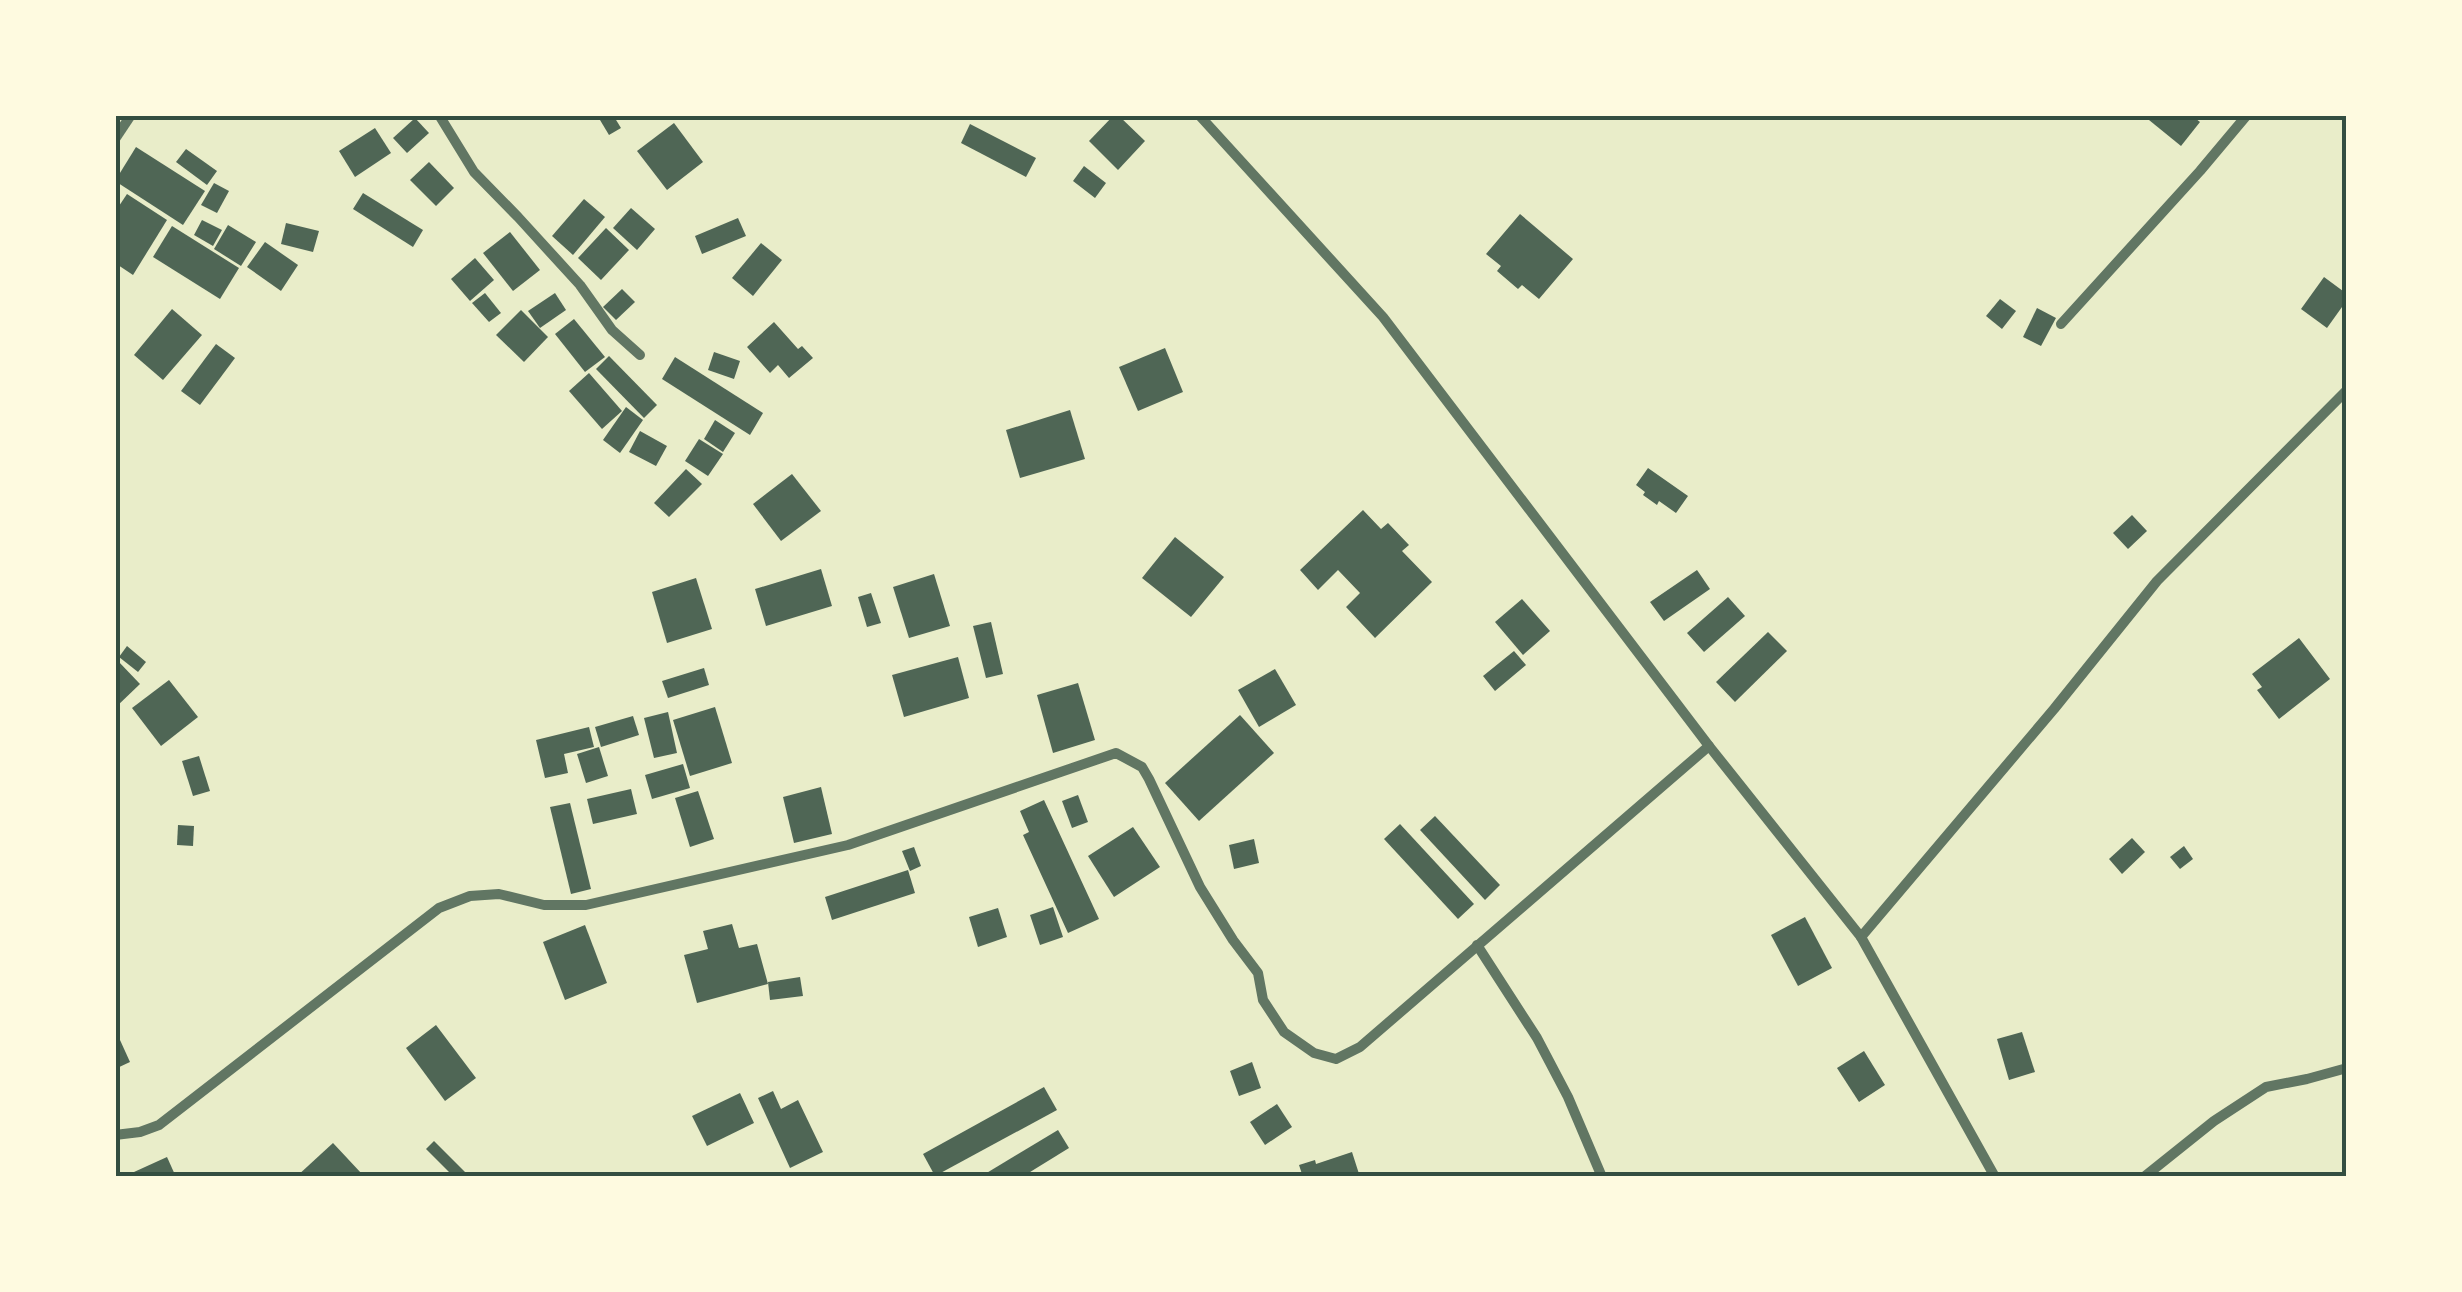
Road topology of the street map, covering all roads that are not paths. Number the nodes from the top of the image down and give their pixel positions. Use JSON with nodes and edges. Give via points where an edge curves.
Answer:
{"nodes":[{"id":1,"x":131,"y":115,"type":"edge"},
{"id":2,"x":439,"y":115,"type":"edge"},
{"id":3,"x":1199,"y":115,"type":"edge"},
{"id":4,"x":2242,"y":117,"type":"edge"},
{"id":5,"x":115,"y":140,"type":"edge"},
{"id":6,"x":2061,"y":324,"type":"dead end"},
{"id":7,"x":640,"y":354,"type":"dead end"},
{"id":8,"x":2347,"y":390,"type":"edge"},
{"id":9,"x":1708,"y":746,"type":"junction"},
{"id":10,"x":1861,"y":937,"type":"junction"},
{"id":11,"x":1477,"y":945,"type":"junction"},
{"id":12,"x":2347,"y":1068,"type":"edge"},
{"id":13,"x":115,"y":1135,"type":"edge"},
{"id":14,"x":1602,"y":1177,"type":"edge"},
{"id":15,"x":1995,"y":1177,"type":"edge"},
{"id":16,"x":2144,"y":1177,"type":"edge"}],
"edges":[{"from":1,"to":5,"type":"street"},
{"from":2,"to":7,"type":"street","via":[[474,172]]},
{"from":3,"to":9,"type":"street","via":[[1383,317]]},
{"from":4,"to":6,"type":"street"},
{"from":8,"to":10,"type":"street","via":[[2157,582]]},
{"from":9,"to":10,"type":"street"},
{"from":9,"to":11,"type":"street"},
{"from":10,"to":15,"type":"street"},
{"from":11,"to":13,"type":"street","via":[[1360,1047],[1336,1058],[1314,1053],[1284,1032],[1263,1000],[1258,973],[1200,887],[1142,766],[1116,753],[848,845],[586,905],[470,896],[439,908],[159,1125]]},
{"from":11,"to":14,"type":"street","via":[[1537,1038]]},
{"from":12,"to":16,"type":"street","via":[[2266,1087]]}]}
